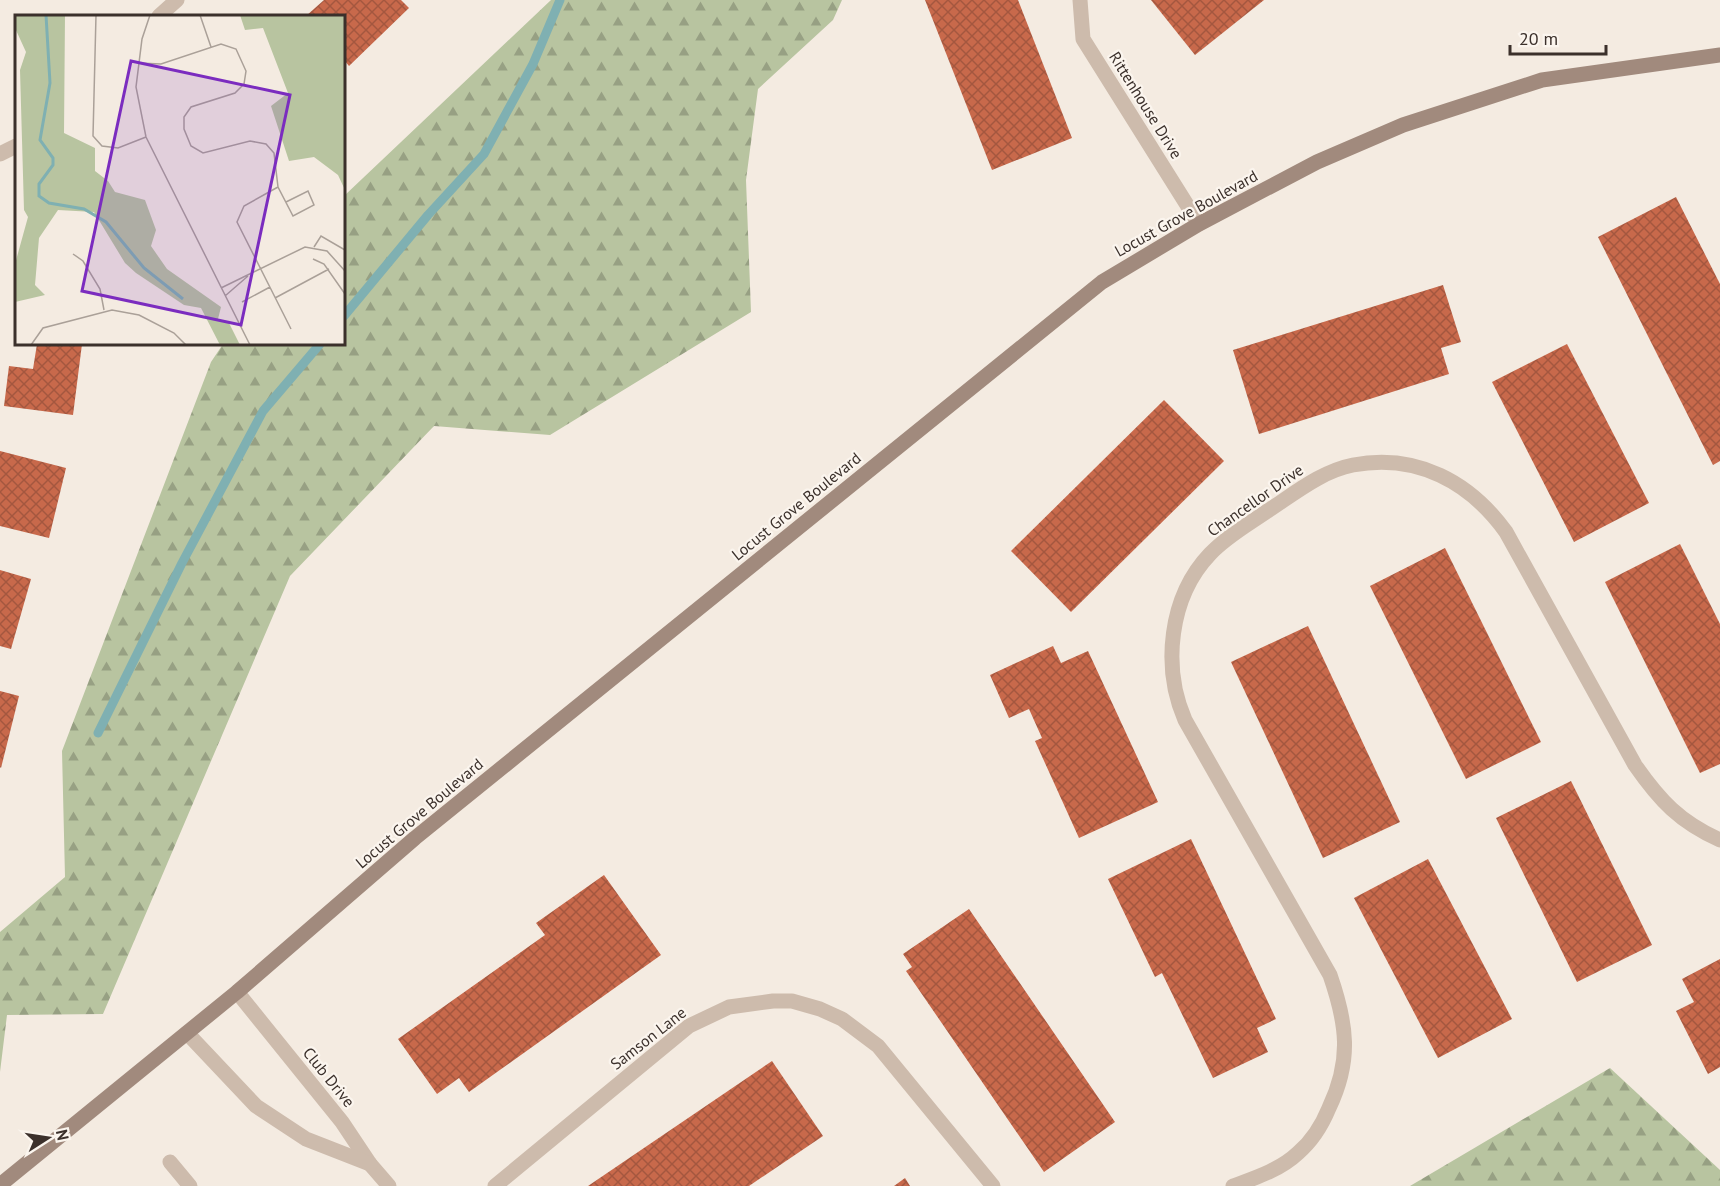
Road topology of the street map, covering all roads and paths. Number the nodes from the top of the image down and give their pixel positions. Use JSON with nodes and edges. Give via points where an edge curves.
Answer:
{"nodes":[{"id":1,"x":177,"y":0,"type":"edge"},
{"id":2,"x":1080,"y":0,"type":"edge"},
{"id":3,"x":160,"y":15,"type":"edge"},
{"id":4,"x":1720,"y":55,"type":"edge"},
{"id":5,"x":15,"y":146,"type":"edge"},
{"id":6,"x":0,"y":154,"type":"edge"},
{"id":7,"x":1199,"y":224,"type":"junction"},
{"id":8,"x":1720,"y":840,"type":"edge"},
{"id":9,"x":237,"y":992,"type":"junction"},
{"id":10,"x":187,"y":1033,"type":"junction"},
{"id":11,"x":170,"y":1162,"type":"dead end"},
{"id":12,"x":370,"y":1164,"type":"junction"},
{"id":13,"x":0,"y":1185,"type":"edge"},
{"id":14,"x":190,"y":1186,"type":"edge"},
{"id":15,"x":389,"y":1186,"type":"edge"},
{"id":16,"x":495,"y":1186,"type":"edge"},
{"id":17,"x":993,"y":1186,"type":"edge"},
{"id":18,"x":1233,"y":1186,"type":"edge"}],
"edges":[{"from":1,"to":3,"type":"street"},
{"from":2,"to":7,"type":"street","name":"Rittenhouse Drive","via":[[1083,39]]},
{"from":4,"to":7,"type":"street","name":"Locust Grove Boulevard","via":[[1542,80],[1403,125],[1317,162]]},
{"from":5,"to":6,"type":"street"},
{"from":7,"to":9,"type":"street","name":"Locust Grove Boulevard","via":[[1102,282],[415,838]]},
{"from":8,"to":18,"type":"street","name":"Chancellor Drive","via":[[1674,814],[1652,790],[1506,532],[1464,487],[1442,474],[1399,462],[1353,465],[1313,481],[1235,533],[1203,562],[1183,596],[1173,631],[1174,687],[1185,720],[1330,975],[1342,1008],[1345,1064],[1315,1134],[1298,1154]]},
{"from":9,"to":10,"type":"street","name":"Locust Grove Boulevard"},
{"from":9,"to":12,"type":"street","name":"Club Drive","via":[[342,1122]]},
{"from":10,"to":12,"type":"street","via":[[256,1106],[306,1139]]},
{"from":10,"to":13,"type":"street","name":"Locust Grove Boulevard"},
{"from":11,"to":14,"type":"street"},
{"from":12,"to":15,"type":"street","name":"Club Drive"},
{"from":16,"to":17,"type":"street","name":"Samson Lane","via":[[690,1026],[729,1007],[792,1001],[842,1019],[878,1046]]}]}
